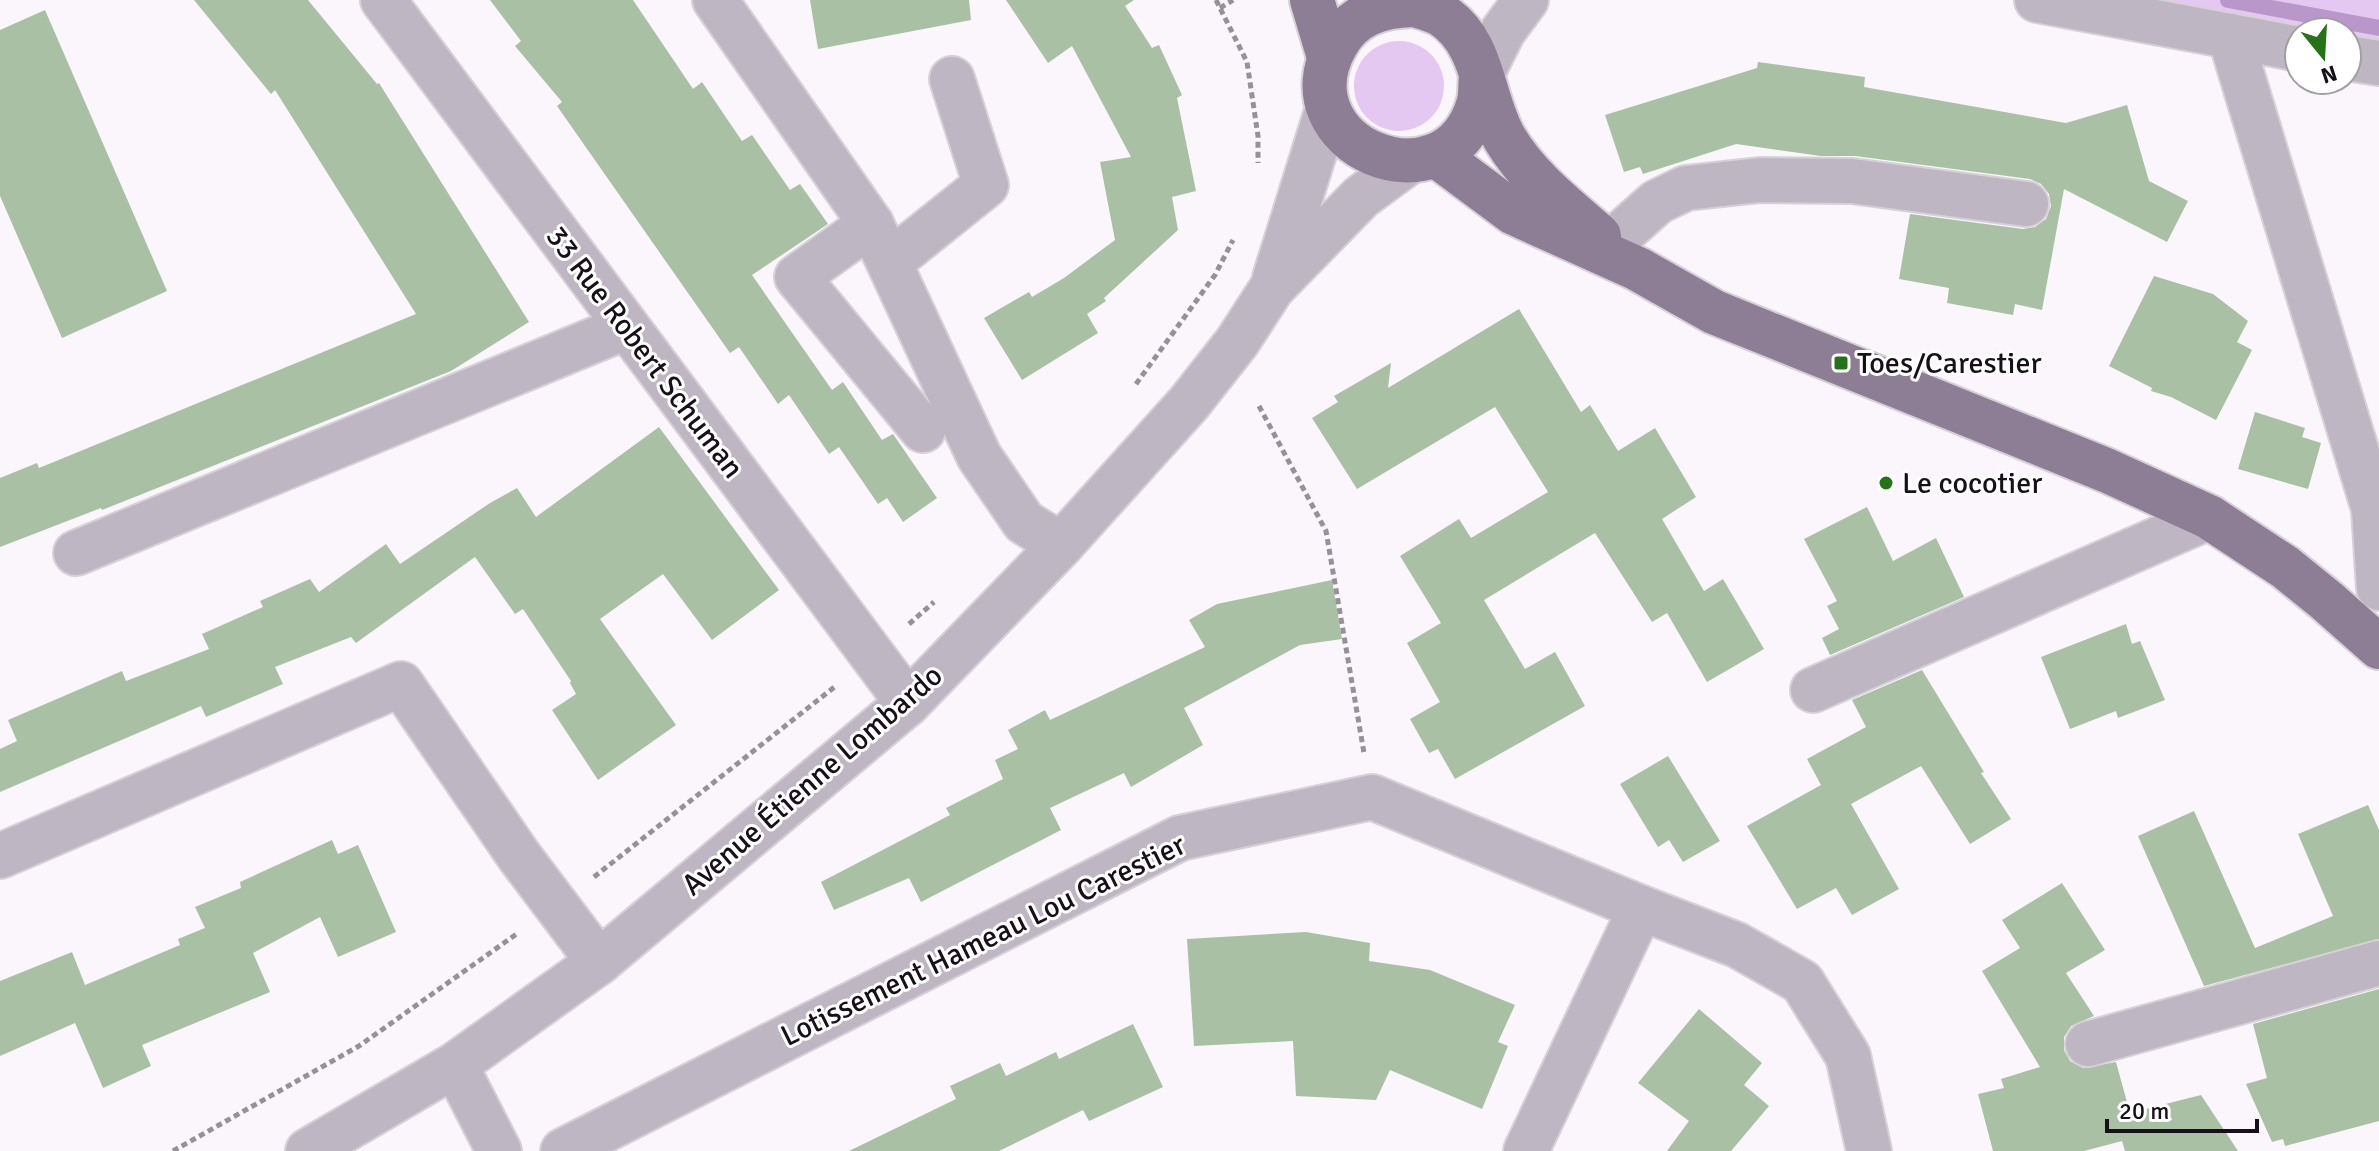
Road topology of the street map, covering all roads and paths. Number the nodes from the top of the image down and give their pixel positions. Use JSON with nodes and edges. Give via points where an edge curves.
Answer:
{"nodes":[{"id":1,"x":383,"y":0,"type":"edge"},
{"id":2,"x":715,"y":0,"type":"edge"},
{"id":3,"x":1233,"y":0,"type":"edge"},
{"id":4,"x":1312,"y":0,"type":"edge"},
{"id":5,"x":1526,"y":0,"type":"edge"},
{"id":6,"x":2037,"y":0,"type":"edge"},
{"id":7,"x":1416,"y":2,"type":"edge"},
{"id":8,"x":1220,"y":8,"type":"dead end"},
{"id":9,"x":2230,"y":36,"type":"junction"},
{"id":10,"x":2283,"y":46,"type":"edge"},
{"id":11,"x":1329,"y":57,"type":"junction"},
{"id":12,"x":1481,"y":75,"type":"junction"},
{"id":13,"x":952,"y":79,"type":"dead end"},
{"id":14,"x":1328,"y":108,"type":"junction"},
{"id":15,"x":1423,"y":158,"type":"junction"},
{"id":16,"x":2026,"y":204,"type":"dead end"},
{"id":17,"x":881,"y":243,"type":"junction"},
{"id":18,"x":1616,"y":255,"type":"junction"},
{"id":19,"x":1272,"y":288,"type":"junction"},
{"id":20,"x":626,"y":327,"type":"junction"},
{"id":21,"x":1259,"y":406,"type":"dead end"},
{"id":22,"x":923,"y":430,"type":"dead end"},
{"id":23,"x":2209,"y":517,"type":"junction"},
{"id":24,"x":1061,"y":545,"type":"junction"},
{"id":25,"x":76,"y":553,"type":"dead end"},
{"id":26,"x":2379,"y":588,"type":"edge"},
{"id":27,"x":2379,"y":647,"type":"edge"},
{"id":28,"x":1813,"y":690,"type":"dead end"},
{"id":29,"x":908,"y":703,"type":"junction"},
{"id":30,"x":1372,"y":797,"type":"junction"},
{"id":31,"x":0,"y":856,"type":"edge"},
{"id":32,"x":1641,"y":908,"type":"junction"},
{"id":33,"x":599,"y":962,"type":"junction"},
{"id":34,"x":2379,"y":963,"type":"edge"},
{"id":35,"x":2088,"y":1044,"type":"dead end"},
{"id":36,"x":455,"y":1065,"type":"junction"},
{"id":37,"x":329,"y":1147,"type":"edge"},
{"id":38,"x":499,"y":1151,"type":"edge"},
{"id":39,"x":563,"y":1151,"type":"edge"},
{"id":40,"x":1526,"y":1151,"type":"edge"},
{"id":41,"x":1869,"y":1151,"type":"edge"}],
"edges":[{"from":1,"to":20,"type":"street","name":"33 Rue Robert Schuman"},
{"from":2,"to":17,"type":"street"},
{"from":3,"to":8,"type":"path"},
{"from":4,"to":11,"type":"main road"},
{"from":5,"to":12,"type":"street"},
{"from":6,"to":9,"type":"street"},
{"from":7,"to":11,"type":"main road","via":[[1386,6],[1361,17],[1341,34]]},
{"from":7,"to":12,"type":"main road","via":[[1459,28],[1474,50]]},
{"from":9,"to":10,"type":"street"},
{"from":9,"to":26,"type":"street","via":[[2374,509]]},
{"from":11,"to":14,"type":"main road","via":[[1324,82]]},
{"from":12,"to":15,"type":"main road","via":[[1471,123],[1455,141]]},
{"from":12,"to":18,"type":"main road","via":[[1506,141],[1538,184]]},
{"from":13,"to":17,"type":"street","via":[[986,185]]},
{"from":14,"to":15,"type":"main road","via":[[1360,149],[1384,159]]},
{"from":14,"to":19,"type":"street","name":"Avenue Étienne Lombardo"},
{"from":15,"to":18,"type":"main road","via":[[1514,213]]},
{"from":15,"to":19,"type":"street","name":"Avenue Étienne Lombardo","via":[[1361,197]]},
{"from":16,"to":18,"type":"street","via":[[1852,181],[1760,180],[1686,188],[1657,202]]},
{"from":17,"to":22,"type":"street","via":[[797,277]]},
{"from":17,"to":24,"type":"street","via":[[979,456],[1024,522]]},
{"from":18,"to":23,"type":"main road","via":[[1714,312]]},
{"from":19,"to":24,"type":"street","name":"Avenue Étienne Lombardo","via":[[1189,403]]},
{"from":20,"to":25,"type":"street"},
{"from":20,"to":29,"type":"street","name":"33 Rue Robert Schuman"},
{"from":21,"to":30,"type":"path","via":[[1326,531]]},
{"from":23,"to":27,"type":"main road","via":[[2285,567]]},
{"from":23,"to":28,"type":"street"},
{"from":24,"to":29,"type":"street","name":"Avenue Étienne Lombardo"},
{"from":29,"to":33,"type":"street","name":"Avenue Étienne Lombardo"},
{"from":30,"to":32,"type":"street"},
{"from":30,"to":39,"type":"street","name":"Lotissement Hameau Lou Carestier","via":[[1180,838]]},
{"from":31,"to":33,"type":"street","via":[[401,684]]},
{"from":32,"to":40,"type":"street"},
{"from":32,"to":41,"type":"street","via":[[1737,945],[1802,982],[1848,1056]]},
{"from":33,"to":36,"type":"street","name":"Avenue Étienne Lombardo"},
{"from":34,"to":35,"type":"street"},
{"from":36,"to":37,"type":"street","name":"Avenue Étienne Lombardo"},
{"from":36,"to":38,"type":"street"}]}
